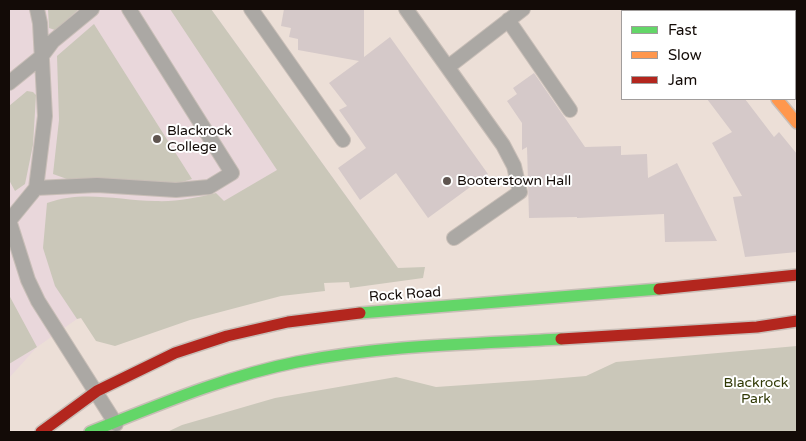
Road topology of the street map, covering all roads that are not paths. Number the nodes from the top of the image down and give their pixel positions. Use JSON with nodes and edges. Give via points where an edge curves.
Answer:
{"nodes":[{"id":1,"x":37,"y":9,"type":"edge"},
{"id":2,"x":92,"y":9,"type":"edge"},
{"id":3,"x":129,"y":9,"type":"edge"},
{"id":4,"x":251,"y":9,"type":"edge"},
{"id":5,"x":406,"y":9,"type":"edge"},
{"id":6,"x":523,"y":9,"type":"edge"},
{"id":7,"x":508,"y":20,"type":"junction"},
{"id":8,"x":41,"y":57,"type":"junction"},
{"id":9,"x":448,"y":67,"type":"junction"},
{"id":10,"x":9,"y":83,"type":"edge"},
{"id":11,"x":778,"y":100,"type":"edge"},
{"id":12,"x":570,"y":110,"type":"dead end"},
{"id":13,"x":797,"y":123,"type":"edge"},
{"id":14,"x":344,"y":140,"type":"dead end"},
{"id":15,"x":36,"y":188,"type":"junction"},
{"id":16,"x":9,"y":221,"type":"edge"},
{"id":17,"x":454,"y":238,"type":"dead end"},
{"id":18,"x":797,"y":275,"type":"edge"},
{"id":19,"x":797,"y":321,"type":"edge"},
{"id":20,"x":97,"y":391,"type":"junction"},
{"id":21,"x":116,"y":424,"type":"junction"},
{"id":22,"x":41,"y":432,"type":"edge"},
{"id":23,"x":90,"y":432,"type":"edge"}],
"edges":[{"from":1,"to":8,"type":"lane"},
{"from":2,"to":8,"type":"lane","via":[[53,41]]},
{"from":3,"to":15,"type":"lane","via":[[232,173],[209,186],[176,190],[98,185]]},
{"from":4,"to":14,"type":"lane"},
{"from":5,"to":9,"type":"lane"},
{"from":6,"to":7,"type":"lane"},
{"from":7,"to":9,"type":"lane"},
{"from":7,"to":12,"type":"lane"},
{"from":8,"to":10,"type":"lane"},
{"from":8,"to":15,"type":"lane","via":[[44,116]]},
{"from":9,"to":17,"type":"lane","via":[[502,145],[514,166],[520,192]]},
{"from":11,"to":13,"type":"main road"},
{"from":15,"to":16,"type":"lane"},
{"from":16,"to":20,"type":"lane","via":[[38,300]]},
{"from":18,"to":20,"type":"main road","name":"Rock Road","via":[[288,322],[227,336],[175,353]]},
{"from":19,"to":21,"type":"main road","via":[[757,327],[395,349],[306,361],[193,392]]},
{"from":20,"to":21,"type":"lane"},
{"from":20,"to":22,"type":"main road","name":"Rock Road"},
{"from":21,"to":23,"type":"main road"}]}
